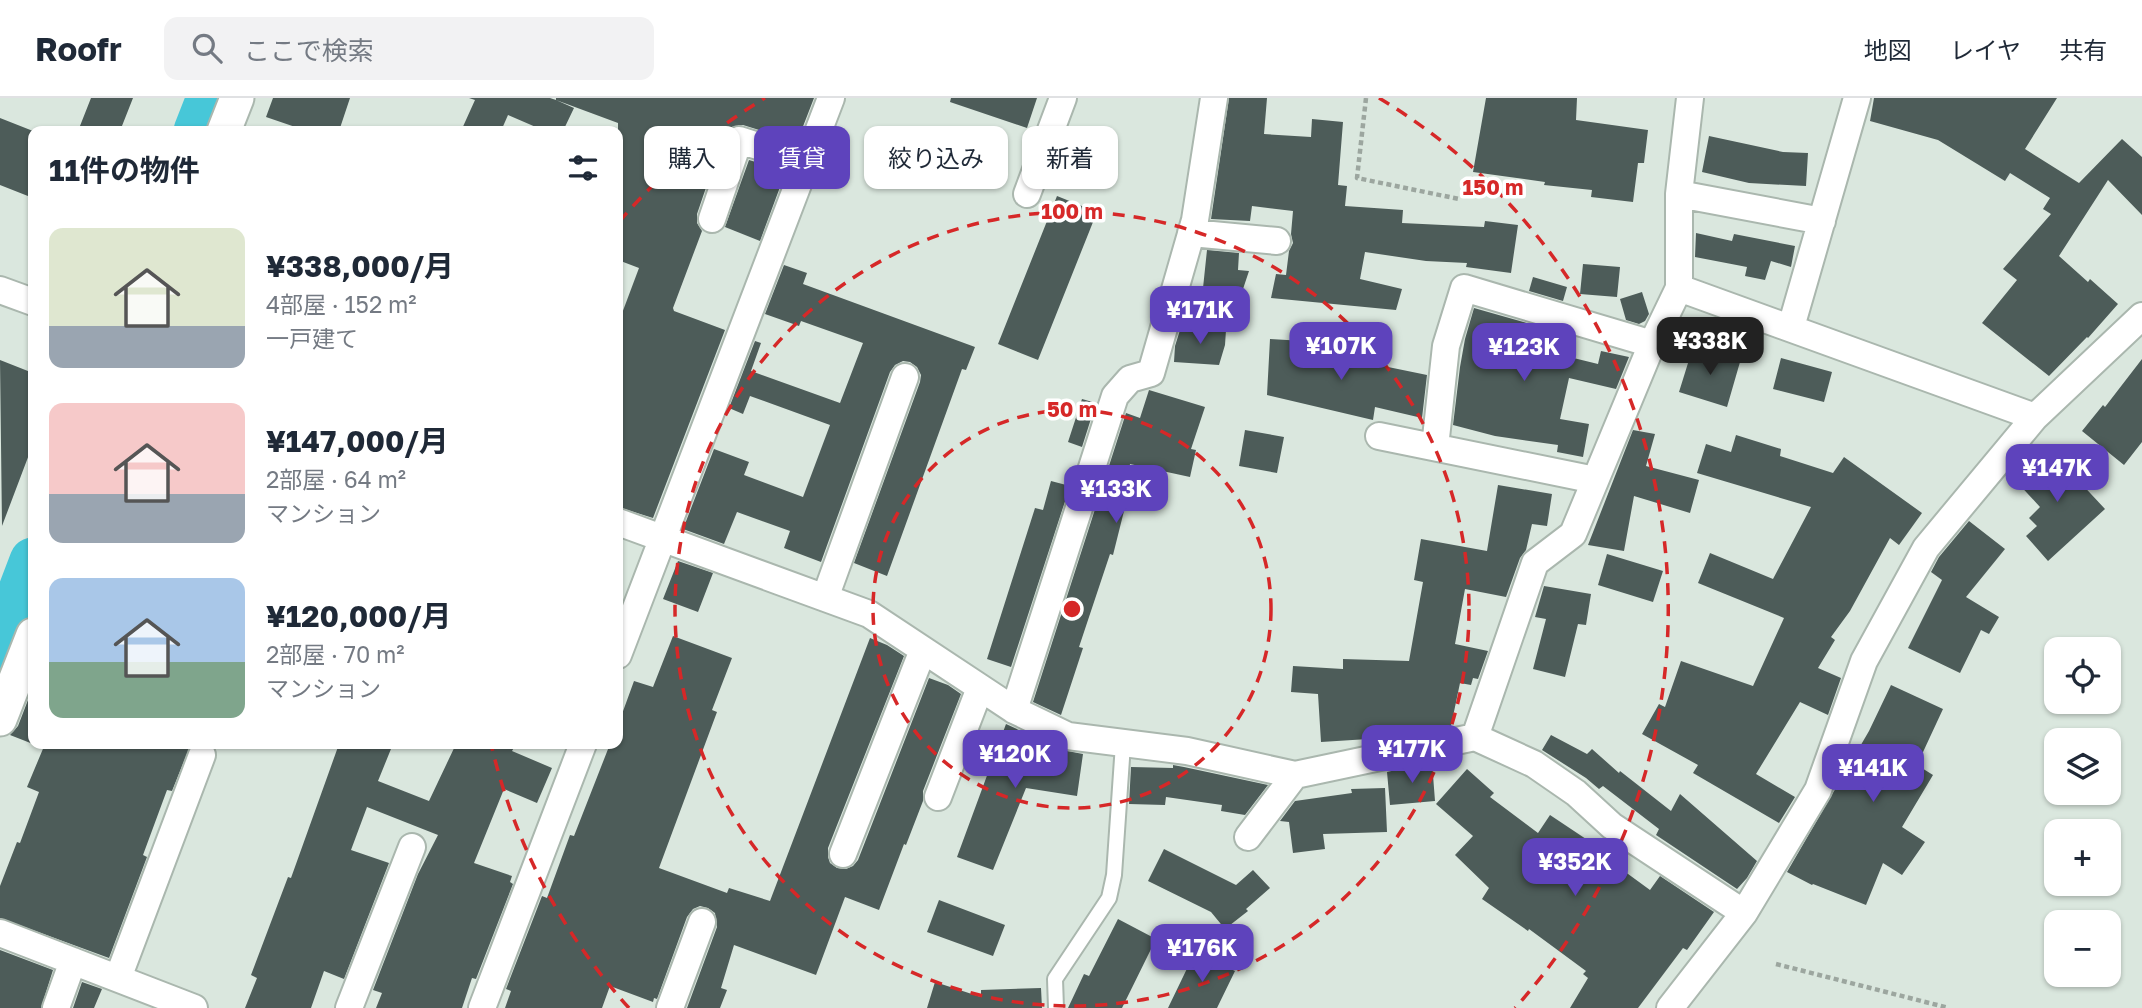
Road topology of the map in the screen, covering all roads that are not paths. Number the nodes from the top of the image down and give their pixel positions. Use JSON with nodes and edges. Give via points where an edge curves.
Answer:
{"nodes":[{"id":1,"x":237,"y":98,"type":"edge"},
{"id":2,"x":831,"y":98,"type":"edge"},
{"id":3,"x":1063,"y":98,"type":"edge"},
{"id":4,"x":1690,"y":98,"type":"edge"},
{"id":5,"x":1857,"y":98,"type":"edge"},
{"id":6,"x":1212,"y":99,"type":"edge"},
{"id":7,"x":226,"y":126,"type":"edge"},
{"id":8,"x":820,"y":126,"type":"edge"},
{"id":9,"x":754,"y":145,"type":"edge"},
{"id":10,"x":795,"y":189,"type":"edge"},
{"id":11,"x":1027,"y":194,"type":"dead end"},
{"id":12,"x":1679,"y":194,"type":"junction"},
{"id":13,"x":712,"y":219,"type":"dead end"},
{"id":14,"x":1822,"y":221,"type":"junction"},
{"id":15,"x":1191,"y":233,"type":"junction"},
{"id":16,"x":1277,"y":241,"type":"dead end"},
{"id":17,"x":1679,"y":288,"type":"junction"},
{"id":18,"x":0,"y":290,"type":"edge"},
{"id":19,"x":28,"y":300,"type":"edge"},
{"id":20,"x":2142,"y":317,"type":"edge"},
{"id":21,"x":1791,"y":327,"type":"junction"},
{"id":22,"x":1652,"y":344,"type":"junction"},
{"id":23,"x":905,"y":377,"type":"dead end"},
{"id":24,"x":2035,"y":417,"type":"junction"},
{"id":25,"x":1379,"y":436,"type":"dead end"},
{"id":26,"x":1435,"y":447,"type":"junction"},
{"id":27,"x":1595,"y":480,"type":"junction"},
{"id":28,"x":623,"y":524,"type":"edge"},
{"id":29,"x":663,"y":539,"type":"junction"},
{"id":30,"x":825,"y":598,"type":"junction"},
{"id":31,"x":623,"y":642,"type":"edge"},
{"id":32,"x":28,"y":648,"type":"edge"},
{"id":33,"x":923,"y":650,"type":"junction"},
{"id":34,"x":980,"y":688,"type":"junction"},
{"id":35,"x":1014,"y":710,"type":"junction"},
{"id":36,"x":0,"y":719,"type":"edge"},
{"id":37,"x":1475,"y":737,"type":"junction"},
{"id":38,"x":1123,"y":744,"type":"junction"},
{"id":39,"x":581,"y":749,"type":"edge"},
{"id":40,"x":202,"y":755,"type":"dead end"},
{"id":41,"x":1295,"y":775,"type":"junction"},
{"id":42,"x":938,"y":797,"type":"dead end"},
{"id":43,"x":1248,"y":837,"type":"dead end"},
{"id":44,"x":412,"y":847,"type":"dead end"},
{"id":45,"x":844,"y":854,"type":"dead end"},
{"id":46,"x":1744,"y":913,"type":"junction"},
{"id":47,"x":702,"y":922,"type":"dead end"},
{"id":48,"x":0,"y":933,"type":"edge"},
{"id":49,"x":73,"y":961,"type":"junction"},
{"id":50,"x":118,"y":978,"type":"junction"},
{"id":51,"x":179,"y":1005,"type":"edge"},
{"id":52,"x":56,"y":1008,"type":"edge"},
{"id":53,"x":349,"y":1008,"type":"edge"},
{"id":54,"x":482,"y":1008,"type":"edge"},
{"id":55,"x":670,"y":1008,"type":"edge"},
{"id":56,"x":1056,"y":1008,"type":"edge"},
{"id":57,"x":1670,"y":1008,"type":"edge"}],
"edges":[{"from":1,"to":7,"type":"street"},
{"from":2,"to":8,"type":"street"},
{"from":3,"to":11,"type":"street"},
{"from":4,"to":12,"type":"street"},
{"from":5,"to":14,"type":"street"},
{"from":6,"to":15,"type":"street"},
{"from":9,"to":13,"type":"street","via":[[739,140]]},
{"from":10,"to":29,"type":"street"},
{"from":12,"to":14,"type":"street"},
{"from":12,"to":17,"type":"street"},
{"from":14,"to":21,"type":"street"},
{"from":15,"to":16,"type":"street"},
{"from":15,"to":35,"type":"street","via":[[1151,373],[1130,379],[1115,396]]},
{"from":17,"to":21,"type":"street"},
{"from":17,"to":22,"type":"street"},
{"from":18,"to":19,"type":"street"},
{"from":20,"to":24,"type":"street"},
{"from":21,"to":24,"type":"street"},
{"from":22,"to":26,"type":"street","via":[[1464,288],[1446,346]]},
{"from":22,"to":27,"type":"street"},
{"from":23,"to":30,"type":"street"},
{"from":24,"to":46,"type":"street","via":[[1926,548],[1864,661],[1818,790]]},
{"from":25,"to":26,"type":"street"},
{"from":26,"to":27,"type":"street"},
{"from":27,"to":37,"type":"street","via":[[1573,534],[1535,563]]},
{"from":28,"to":29,"type":"street"},
{"from":29,"to":30,"type":"street"},
{"from":29,"to":31,"type":"street"},
{"from":30,"to":33,"type":"street","via":[[869,614]]},
{"from":32,"to":36,"type":"street"},
{"from":33,"to":34,"type":"street"},
{"from":33,"to":45,"type":"street"},
{"from":34,"to":35,"type":"street"},
{"from":34,"to":42,"type":"street"},
{"from":35,"to":38,"type":"street","via":[[1068,736]]},
{"from":37,"to":41,"type":"street"},
{"from":37,"to":46,"type":"street","via":[[1534,764],[1612,826]]},
{"from":38,"to":41,"type":"street","via":[[1187,751]]},
{"from":38,"to":56,"type":"lane","via":[[1110,898],[1055,979]]},
{"from":39,"to":54,"type":"street"},
{"from":40,"to":50,"type":"street"},
{"from":41,"to":43,"type":"street"},
{"from":44,"to":53,"type":"street"},
{"from":46,"to":57,"type":"street"},
{"from":47,"to":55,"type":"street"},
{"from":48,"to":49,"type":"street"},
{"from":49,"to":50,"type":"street"},
{"from":49,"to":52,"type":"street"},
{"from":50,"to":51,"type":"street"}]}
